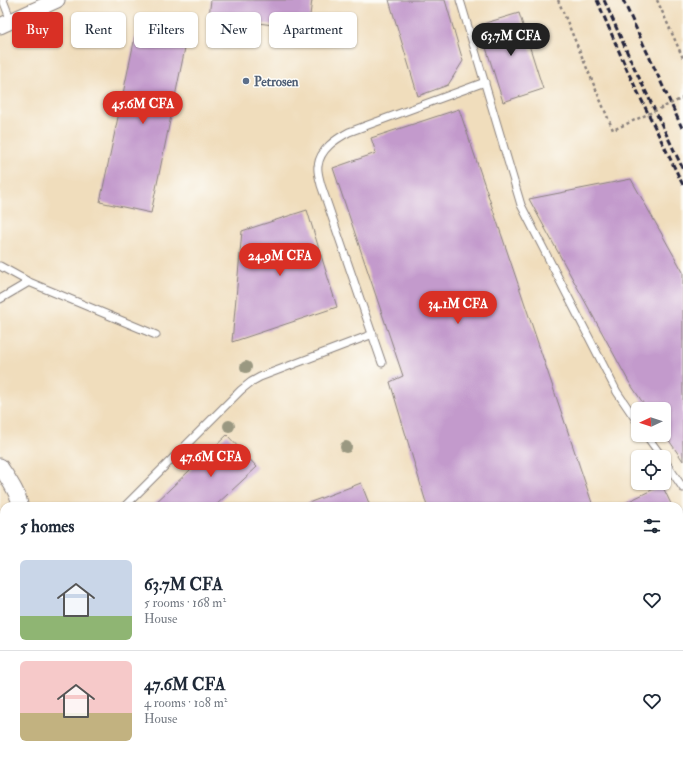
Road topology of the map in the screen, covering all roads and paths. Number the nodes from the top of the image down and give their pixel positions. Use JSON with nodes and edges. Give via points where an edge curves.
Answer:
{"nodes":[{"id":1,"x":3,"y":0,"type":"edge"},
{"id":2,"x":57,"y":0,"type":"edge"},
{"id":3,"x":460,"y":0,"type":"edge"},
{"id":4,"x":558,"y":0,"type":"edge"},
{"id":5,"x":657,"y":0,"type":"edge"},
{"id":6,"x":5,"y":24,"type":"edge"},
{"id":7,"x":683,"y":58,"type":"edge"},
{"id":8,"x":485,"y":82,"type":"junction"},
{"id":9,"x":683,"y":98,"type":"edge"},
{"id":10,"x":0,"y":266,"type":"edge"},
{"id":11,"x":29,"y":282,"type":"junction"},
{"id":12,"x":0,"y":299,"type":"edge"},
{"id":13,"x":373,"y":334,"type":"junction"},
{"id":14,"x":156,"y":335,"type":"dead end"},
{"id":15,"x":382,"y":363,"type":"dead end"},
{"id":16,"x":631,"y":413,"type":"edge"},
{"id":17,"x":0,"y":466,"type":"edge"},
{"id":18,"x":671,"y":470,"type":"edge"},
{"id":19,"x":683,"y":488,"type":"edge"},
{"id":20,"x":20,"y":502,"type":"edge"},
{"id":21,"x":129,"y":502,"type":"edge"}],
"edges":[{"from":1,"to":6,"type":"lane"},
{"from":2,"to":6,"type":"street"},
{"from":3,"to":8,"type":"lane"},
{"from":4,"to":9,"type":"path","bridge":true,"via":[[613,130]]},
{"from":5,"to":7,"type":"path"},
{"from":8,"to":13,"type":"lane","via":[[349,132],[335,140],[323,153],[318,167],[322,185]]},
{"from":8,"to":16,"type":"lane","via":[[521,205],[617,392]]},
{"from":10,"to":11,"type":"lane"},
{"from":11,"to":12,"type":"lane"},
{"from":11,"to":14,"type":"lane"},
{"from":13,"to":15,"type":"lane"},
{"from":13,"to":21,"type":"lane","via":[[251,382]]},
{"from":17,"to":20,"type":"street"},
{"from":18,"to":19,"type":"lane"}]}
